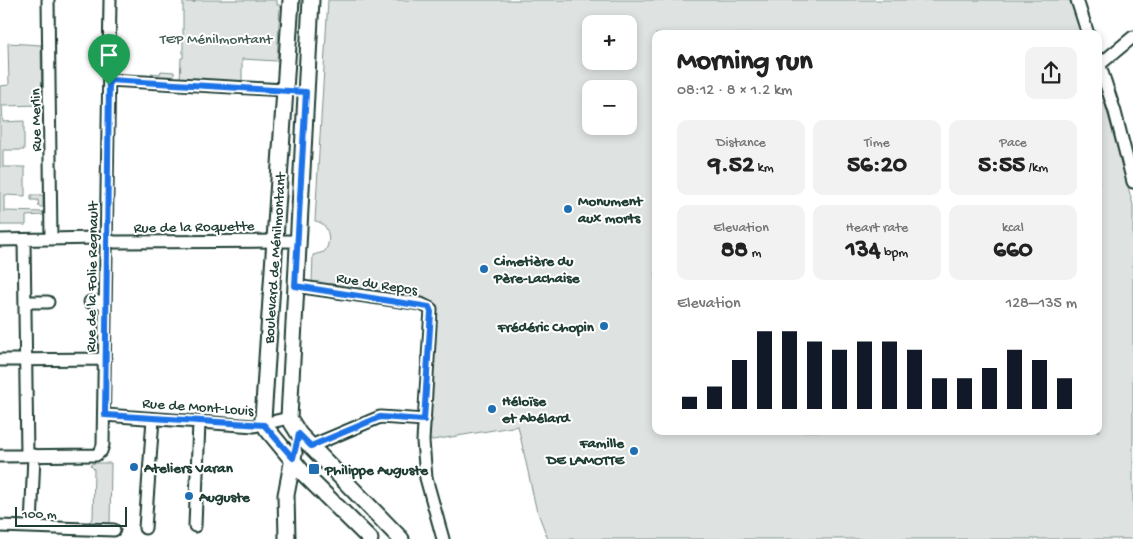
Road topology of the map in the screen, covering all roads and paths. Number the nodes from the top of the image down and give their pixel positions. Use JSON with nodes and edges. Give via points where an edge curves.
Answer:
{"nodes":[{"id":1,"x":48,"y":0,"type":"edge"},
{"id":2,"x":110,"y":0,"type":"edge"},
{"id":3,"x":291,"y":0,"type":"edge"},
{"id":4,"x":311,"y":0,"type":"edge"},
{"id":5,"x":1077,"y":0,"type":"edge"},
{"id":6,"x":1087,"y":30,"type":"edge"},
{"id":7,"x":1133,"y":37,"type":"edge"},
{"id":8,"x":1102,"y":62,"type":"edge"},
{"id":9,"x":1102,"y":73,"type":"edge"},
{"id":10,"x":109,"y":80,"type":"junction"},
{"id":11,"x":284,"y":90,"type":"junction"},
{"id":12,"x":306,"y":92,"type":"junction"},
{"id":13,"x":1133,"y":182,"type":"edge"},
{"id":14,"x":51,"y":239,"type":"junction"},
{"id":15,"x":0,"y":240,"type":"edge"},
{"id":16,"x":24,"y":240,"type":"junction"},
{"id":17,"x":106,"y":240,"type":"junction"},
{"id":18,"x":276,"y":240,"type":"junction"},
{"id":19,"x":298,"y":241,"type":"junction"},
{"id":20,"x":295,"y":286,"type":"junction"},
{"id":21,"x":25,"y":302,"type":"junction"},
{"id":22,"x":48,"y":302,"type":"dead end"},
{"id":23,"x":90,"y":302,"type":"dead end"},
{"id":24,"x":105,"y":302,"type":"junction"},
{"id":25,"x":105,"y":359,"type":"junction"},
{"id":26,"x":0,"y":360,"type":"edge"},
{"id":27,"x":25,"y":360,"type":"junction"},
{"id":28,"x":105,"y":415,"type":"junction"},
{"id":29,"x":153,"y":418,"type":"junction"},
{"id":30,"x":289,"y":418,"type":"junction"},
{"id":31,"x":424,"y":420,"type":"junction"},
{"id":32,"x":198,"y":422,"type":"junction"},
{"id":33,"x":264,"y":425,"type":"junction"},
{"id":34,"x":299,"y":434,"type":"junction"},
{"id":35,"x":279,"y":443,"type":"junction"},
{"id":36,"x":311,"y":446,"type":"junction"},
{"id":37,"x":0,"y":456,"type":"edge"},
{"id":38,"x":31,"y":456,"type":"junction"},
{"id":39,"x":293,"y":458,"type":"junction"},
{"id":40,"x":286,"y":495,"type":"junction"},
{"id":41,"x":0,"y":526,"type":"edge"},
{"id":42,"x":195,"y":526,"type":"dead end"},
{"id":43,"x":32,"y":527,"type":"junction"},
{"id":44,"x":145,"y":528,"type":"dead end"},
{"id":45,"x":114,"y":530,"type":"dead end"},
{"id":46,"x":287,"y":539,"type":"edge"},
{"id":47,"x":370,"y":539,"type":"edge"},
{"id":48,"x":401,"y":539,"type":"edge"},
{"id":49,"x":443,"y":539,"type":"edge"}],
"edges":[{"from":1,"to":14,"type":"street","name":"Rue Merlin"},
{"from":2,"to":10,"type":"street","name":"Rue de la Folie Regnault"},
{"from":3,"to":11,"type":"main road","name":"Boulevard de Ménilmontant"},
{"from":4,"to":12,"type":"main road","name":"Boulevard de Ménilmontant"},
{"from":5,"to":6,"type":"street"},
{"from":7,"to":8,"type":"street"},
{"from":9,"to":13,"type":"street"},
{"from":10,"to":11,"type":"street"},
{"from":10,"to":17,"type":"street","name":"Rue de la Folie Regnault"},
{"from":11,"to":12,"type":"main road"},
{"from":11,"to":18,"type":"main road","name":"Boulevard de Ménilmontant"},
{"from":12,"to":19,"type":"main road","name":"Boulevard de Ménilmontant"},
{"from":14,"to":16,"type":"street","name":"Rue de la Roquette"},
{"from":14,"to":17,"type":"street","name":"Rue de la Roquette"},
{"from":15,"to":16,"type":"street","name":"Rue de la Roquette"},
{"from":16,"to":21,"type":"street"},
{"from":17,"to":18,"type":"street","name":"Rue de la Roquette"},
{"from":17,"to":24,"type":"street","name":"Rue de la Folie Regnault"},
{"from":18,"to":19,"type":"street","name":"Rue de la Roquette"},
{"from":18,"to":33,"type":"main road","name":"Boulevard de Ménilmontant"},
{"from":19,"to":20,"type":"main road","name":"Boulevard de Ménilmontant"},
{"from":20,"to":30,"type":"main road","name":"Boulevard de Ménilmontant"},
{"from":20,"to":31,"type":"street","name":"Rue du Repos","via":[[429,307]]},
{"from":21,"to":22,"type":"street"},
{"from":21,"to":27,"type":"street"},
{"from":23,"to":24,"type":"street"},
{"from":24,"to":25,"type":"street","name":"Rue de la Folie Regnault"},
{"from":25,"to":27,"type":"street"},
{"from":25,"to":28,"type":"street","name":"Rue de la Folie Regnault"},
{"from":26,"to":27,"type":"street"},
{"from":27,"to":38,"type":"street"},
{"from":28,"to":29,"type":"street","name":"Rue de Mont-Louis"},
{"from":28,"to":38,"type":"street","name":"Rue de la Folie Regnault","via":[[103,445],[96,455]]},
{"from":29,"to":32,"type":"street","name":"Rue de Mont-Louis"},
{"from":29,"to":44,"type":"street"},
{"from":30,"to":33,"type":"street","name":"Rue de Mont-Louis"},
{"from":30,"to":34,"type":"main road"},
{"from":31,"to":36,"type":"street","via":[[380,417]]},
{"from":31,"to":49,"type":"street","name":"Rue du Repos","via":[[426,478]]},
{"from":32,"to":33,"type":"street","name":"Rue de Mont-Louis"},
{"from":32,"to":42,"type":"street"},
{"from":33,"to":35,"type":"main road"},
{"from":34,"to":36,"type":"main road"},
{"from":34,"to":39,"type":"main road"},
{"from":35,"to":39,"type":"main road"},
{"from":35,"to":40,"type":"main road"},
{"from":36,"to":48,"type":"main road"},
{"from":37,"to":38,"type":"street","name":"Rue de la Folie Regnault"},
{"from":38,"to":43,"type":"street"},
{"from":39,"to":40,"type":"main road"},
{"from":39,"to":47,"type":"main road","via":[[304,474]]},
{"from":40,"to":46,"type":"main road"},
{"from":41,"to":43,"type":"street"},
{"from":43,"to":45,"type":"street"}]}
